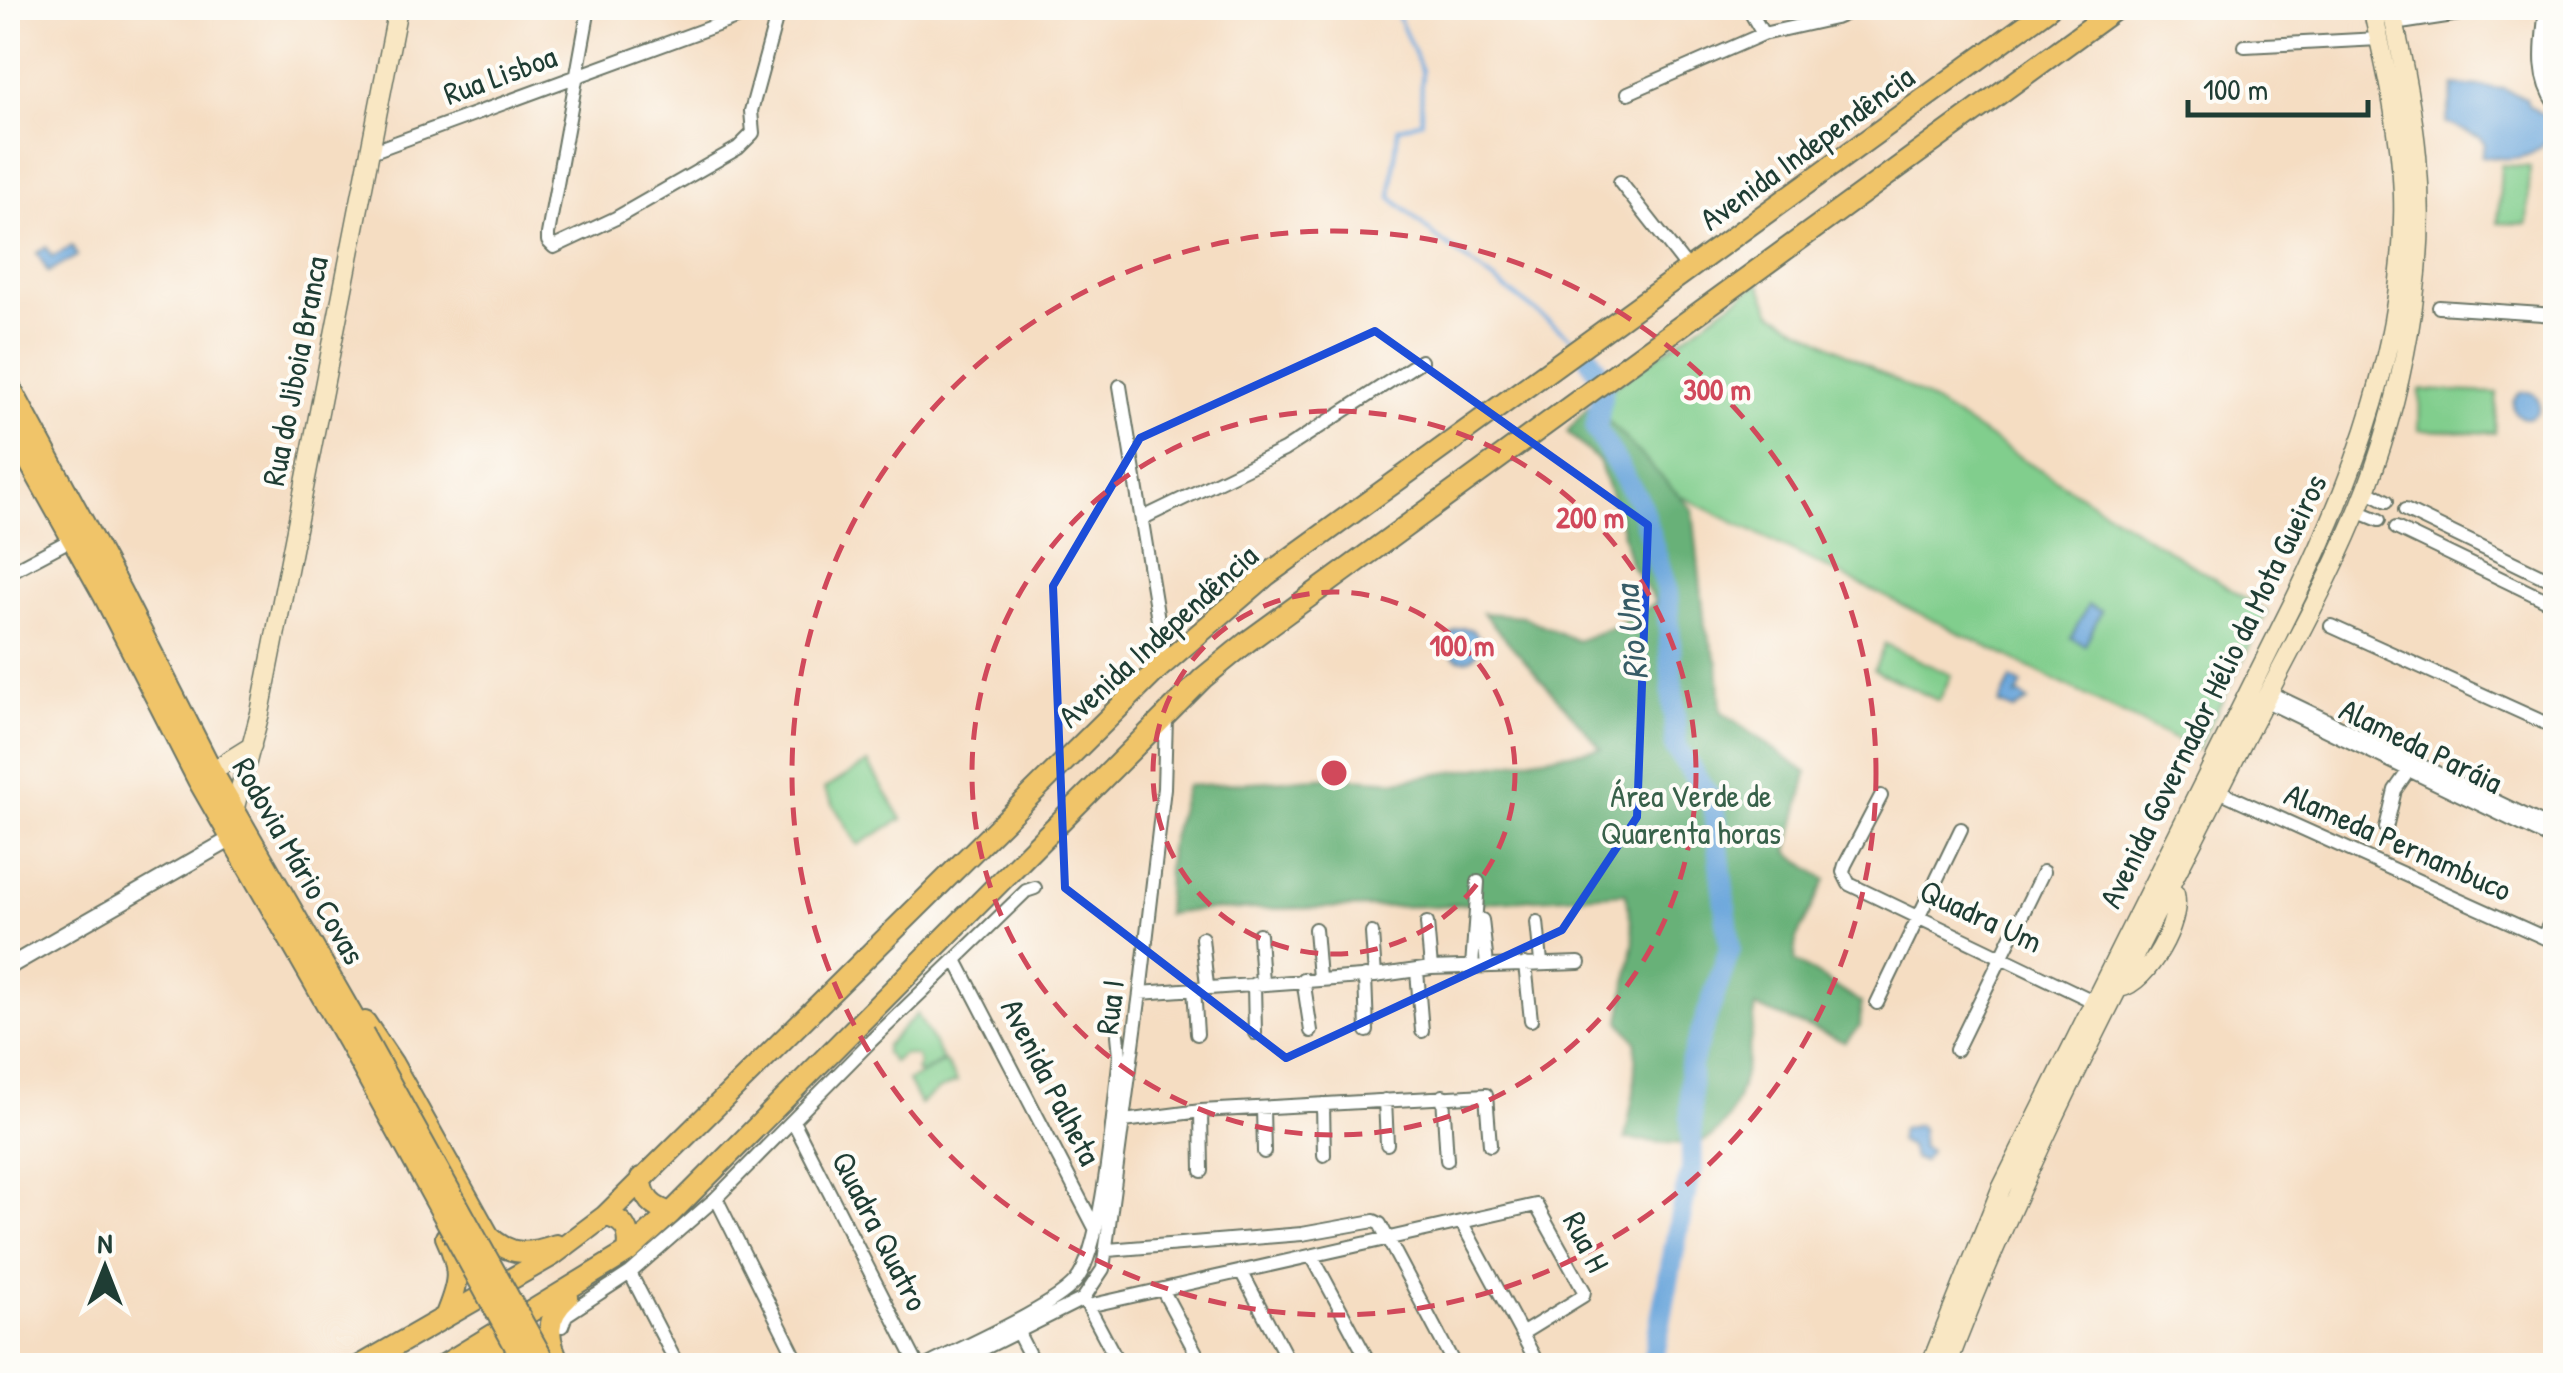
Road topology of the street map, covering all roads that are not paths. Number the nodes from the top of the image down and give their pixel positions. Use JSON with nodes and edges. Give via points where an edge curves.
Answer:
{"nodes":[{"id":1,"x":398,"y":8,"type":"edge"},
{"id":2,"x":589,"y":8,"type":"edge"},
{"id":3,"x":763,"y":8,"type":"edge"},
{"id":4,"x":779,"y":8,"type":"edge"},
{"id":5,"x":1748,"y":8,"type":"edge"},
{"id":6,"x":1859,"y":8,"type":"edge"},
{"id":7,"x":2049,"y":8,"type":"edge"},
{"id":8,"x":2117,"y":8,"type":"edge"},
{"id":9,"x":2372,"y":8,"type":"edge"},
{"id":10,"x":2499,"y":8,"type":"edge"},
{"id":11,"x":2546,"y":8,"type":"edge"},
{"id":12,"x":2393,"y":16,"type":"edge"},
{"id":13,"x":1763,"y":34,"type":"junction"},
{"id":14,"x":2380,"y":39,"type":"junction"},
{"id":15,"x":2245,"y":46,"type":"dead end"},
{"id":16,"x":576,"y":77,"type":"junction"},
{"id":17,"x":1628,"y":94,"type":"dead end"},
{"id":18,"x":2556,"y":104,"type":"edge"},
{"id":19,"x":368,"y":153,"type":"junction"},
{"id":20,"x":1620,"y":182,"type":"dead end"},
{"id":21,"x":1689,"y":270,"type":"junction"},
{"id":22,"x":2438,"y":307,"type":"dead end"},
{"id":23,"x":2556,"y":315,"type":"edge"},
{"id":24,"x":1421,"y":361,"type":"dead end"},
{"id":25,"x":8,"y":383,"type":"edge"},
{"id":26,"x":1120,"y":386,"type":"dead end"},
{"id":27,"x":8,"y":424,"type":"edge"},
{"id":28,"x":2366,"y":490,"type":"junction"},
{"id":29,"x":2387,"y":500,"type":"dead end"},
{"id":30,"x":2405,"y":510,"type":"dead end"},
{"id":31,"x":2357,"y":511,"type":"junction"},
{"id":32,"x":1143,"y":518,"type":"junction"},
{"id":33,"x":2379,"y":520,"type":"dead end"},
{"id":34,"x":2396,"y":528,"type":"dead end"},
{"id":35,"x":2447,"y":531,"type":"junction"},
{"id":36,"x":72,"y":539,"type":"junction"},
{"id":37,"x":2456,"y":560,"type":"junction"},
{"id":38,"x":8,"y":573,"type":"edge"},
{"id":39,"x":2556,"y":582,"type":"edge"},
{"id":40,"x":2556,"y":605,"type":"edge"},
{"id":41,"x":2331,"y":626,"type":"dead end"},
{"id":42,"x":1170,"y":657,"type":"junction"},
{"id":43,"x":1203,"y":678,"type":"junction"},
{"id":44,"x":1146,"y":680,"type":"junction"},
{"id":45,"x":2266,"y":696,"type":"junction"},
{"id":46,"x":1166,"y":715,"type":"junction"},
{"id":47,"x":2556,"y":728,"type":"edge"},
{"id":48,"x":252,"y":746,"type":"junction"},
{"id":49,"x":2408,"y":770,"type":"junction"},
{"id":50,"x":205,"y":776,"type":"junction"},
{"id":51,"x":2219,"y":790,"type":"junction"},
{"id":52,"x":1880,"y":796,"type":"dead end"},
{"id":53,"x":233,"y":825,"type":"junction"},
{"id":54,"x":1962,"y":828,"type":"dead end"},
{"id":55,"x":2386,"y":828,"type":"dead end"},
{"id":56,"x":2556,"y":830,"type":"edge"},
{"id":57,"x":2556,"y":841,"type":"edge"},
{"id":58,"x":2043,"y":872,"type":"dead end"},
{"id":59,"x":1478,"y":882,"type":"dead end"},
{"id":60,"x":2162,"y":885,"type":"junction"},
{"id":61,"x":1036,"y":888,"type":"dead end"},
{"id":62,"x":2556,"y":911,"type":"edge"},
{"id":63,"x":1918,"y":917,"type":"junction"},
{"id":64,"x":1482,"y":920,"type":"dead end"},
{"id":65,"x":1537,"y":922,"type":"dead end"},
{"id":66,"x":1427,"y":923,"type":"dead end"},
{"id":67,"x":1315,"y":929,"type":"dead end"},
{"id":68,"x":1372,"y":933,"type":"dead end"},
{"id":69,"x":1259,"y":934,"type":"dead end"},
{"id":70,"x":1202,"y":938,"type":"dead end"},
{"id":71,"x":2549,"y":940,"type":"edge"},
{"id":72,"x":2001,"y":956,"type":"junction"},
{"id":73,"x":310,"y":958,"type":"junction"},
{"id":74,"x":956,"y":960,"type":"junction"},
{"id":75,"x":1541,"y":962,"type":"junction"},
{"id":76,"x":1579,"y":963,"type":"dead end"},
{"id":77,"x":1525,"y":964,"type":"junction"},
{"id":78,"x":1480,"y":966,"type":"junction"},
{"id":79,"x":8,"y":968,"type":"edge"},
{"id":80,"x":1424,"y":969,"type":"junction"},
{"id":81,"x":1370,"y":976,"type":"junction"},
{"id":82,"x":1319,"y":978,"type":"junction"},
{"id":83,"x":1304,"y":979,"type":"junction"},
{"id":84,"x":1258,"y":983,"type":"junction"},
{"id":85,"x":1200,"y":987,"type":"junction"},
{"id":86,"x":1140,"y":993,"type":"junction"},
{"id":87,"x":2095,"y":1002,"type":"junction"},
{"id":88,"x":1877,"y":1003,"type":"dead end"},
{"id":89,"x":1530,"y":1020,"type":"dead end"},
{"id":90,"x":1311,"y":1031,"type":"dead end"},
{"id":91,"x":1367,"y":1031,"type":"dead end"},
{"id":92,"x":1422,"y":1031,"type":"dead end"},
{"id":93,"x":1255,"y":1033,"type":"dead end"},
{"id":94,"x":1197,"y":1034,"type":"dead end"},
{"id":95,"x":1118,"y":1035,"type":"dead end"},
{"id":96,"x":357,"y":1039,"type":"junction"},
{"id":97,"x":1956,"y":1050,"type":"dead end"},
{"id":98,"x":1444,"y":1096,"type":"junction"},
{"id":99,"x":1385,"y":1100,"type":"junction"},
{"id":100,"x":1323,"y":1104,"type":"junction"},
{"id":101,"x":1262,"y":1108,"type":"junction"},
{"id":102,"x":1201,"y":1111,"type":"junction"},
{"id":103,"x":793,"y":1120,"type":"junction"},
{"id":104,"x":1124,"y":1121,"type":"junction"},
{"id":105,"x":1387,"y":1144,"type":"dead end"},
{"id":106,"x":1490,"y":1145,"type":"dead end"},
{"id":107,"x":1264,"y":1152,"type":"dead end"},
{"id":108,"x":1324,"y":1155,"type":"dead end"},
{"id":109,"x":1447,"y":1160,"type":"dead end"},
{"id":110,"x":1202,"y":1171,"type":"dead end"},
{"id":111,"x":642,"y":1178,"type":"junction"},
{"id":112,"x":716,"y":1198,"type":"junction"},
{"id":113,"x":670,"y":1213,"type":"junction"},
{"id":114,"x":605,"y":1216,"type":"junction"},
{"id":115,"x":1462,"y":1223,"type":"junction"},
{"id":116,"x":1096,"y":1231,"type":"junction"},
{"id":117,"x":582,"y":1236,"type":"junction"},
{"id":118,"x":1388,"y":1240,"type":"junction"},
{"id":119,"x":1108,"y":1250,"type":"junction"},
{"id":120,"x":1312,"y":1256,"type":"junction"},
{"id":121,"x":629,"y":1262,"type":"junction"},
{"id":122,"x":599,"y":1271,"type":"junction"},
{"id":123,"x":1241,"y":1272,"type":"junction"},
{"id":124,"x":1163,"y":1291,"type":"junction"},
{"id":125,"x":1086,"y":1302,"type":"junction"},
{"id":126,"x":445,"y":1318,"type":"junction"},
{"id":127,"x":562,"y":1326,"type":"dead end"},
{"id":128,"x":1018,"y":1333,"type":"junction"},
{"id":129,"x":1524,"y":1333,"type":"junction"},
{"id":130,"x":474,"y":1347,"type":"junction"},
{"id":131,"x":360,"y":1366,"type":"edge"},
{"id":132,"x":442,"y":1366,"type":"edge"},
{"id":133,"x":515,"y":1366,"type":"edge"},
{"id":134,"x":526,"y":1366,"type":"edge"},
{"id":135,"x":547,"y":1366,"type":"edge"},
{"id":136,"x":561,"y":1366,"type":"edge"},
{"id":137,"x":678,"y":1366,"type":"edge"},
{"id":138,"x":800,"y":1366,"type":"edge"},
{"id":139,"x":918,"y":1366,"type":"edge"},
{"id":140,"x":926,"y":1366,"type":"edge"},
{"id":141,"x":949,"y":1366,"type":"edge"},
{"id":142,"x":1035,"y":1366,"type":"edge"},
{"id":143,"x":1120,"y":1366,"type":"edge"},
{"id":144,"x":1202,"y":1366,"type":"edge"},
{"id":145,"x":1291,"y":1366,"type":"edge"},
{"id":146,"x":1371,"y":1366,"type":"edge"},
{"id":147,"x":1455,"y":1366,"type":"edge"},
{"id":148,"x":1539,"y":1366,"type":"edge"},
{"id":149,"x":1930,"y":1366,"type":"edge"},
{"id":150,"x":1946,"y":1366,"type":"edge"}],
"edges":[{"from":1,"to":19,"type":"main road","name":"Rua do Jiboia Branca"},
{"from":2,"to":16,"type":"street"},
{"from":3,"to":16,"type":"street","name":"Rua Lisboa"},
{"from":4,"to":16,"type":"street","via":[[751,112],[753,133],[616,218],[554,247],[548,234]]},
{"from":5,"to":13,"type":"street"},
{"from":6,"to":13,"type":"street"},
{"from":7,"to":21,"type":"main road","name":"Avenida Independência"},
{"from":8,"to":43,"type":"main road","name":"Avenida Independência","via":[[1279,616]]},
{"from":9,"to":14,"type":"main road","name":"Avenida Governador Hélio da Mota Gueiros"},
{"from":10,"to":12,"type":"street"},
{"from":11,"to":18,"type":"street","via":[[2542,75]]},
{"from":12,"to":28,"type":"main road","via":[[2418,142],[2421,218],[2405,352]]},
{"from":13,"to":17,"type":"street"},
{"from":14,"to":15,"type":"street"},
{"from":14,"to":60,"type":"main road","name":"Avenida Governador Hélio da Mota Gueiros","via":[[2403,198],[2397,285],[2376,396],[2338,510]]},
{"from":16,"to":19,"type":"street","name":"Rua Lisboa"},
{"from":19,"to":48,"type":"main road","name":"Rua do Jiboia Branca"},
{"from":20,"to":21,"type":"street"},
{"from":21,"to":42,"type":"main road","name":"Avenida Independência","via":[[1267,576]]},
{"from":22,"to":23,"type":"street"},
{"from":24,"to":32,"type":"street","via":[[1284,450]]},
{"from":25,"to":50,"type":"main road","name":"Rodovia Mário Covas","via":[[120,590]]},
{"from":26,"to":32,"type":"street"},
{"from":27,"to":36,"type":"main road","name":"Rodovia Mário Covas"},
{"from":28,"to":29,"type":"street"},
{"from":28,"to":31,"type":"main road"},
{"from":30,"to":35,"type":"street"},
{"from":31,"to":33,"type":"street"},
{"from":31,"to":45,"type":"main road"},
{"from":32,"to":42,"type":"street"},
{"from":34,"to":37,"type":"street"},
{"from":35,"to":37,"type":"street"},
{"from":35,"to":39,"type":"street"},
{"from":36,"to":38,"type":"street"},
{"from":36,"to":50,"type":"main road","name":"Rodovia Mário Covas"},
{"from":37,"to":40,"type":"street"},
{"from":41,"to":47,"type":"street"},
{"from":42,"to":43,"type":"main road","via":[[1186,676]]},
{"from":42,"to":44,"type":"main road","name":"Avenida Independência"},
{"from":43,"to":46,"type":"main road","name":"Avenida Independência"},
{"from":44,"to":46,"type":"main road","via":[[1162,694]]},
{"from":44,"to":111,"type":"main road","name":"Avenida Independência"},
{"from":45,"to":49,"type":"street","name":"Alameda Paráia"},
{"from":45,"to":51,"type":"main road"},
{"from":45,"to":56,"type":"street"},
{"from":46,"to":86,"type":"street","name":"Rua I"},
{"from":46,"to":113,"type":"main road","name":"Avenida Independência"},
{"from":48,"to":50,"type":"main road"},
{"from":48,"to":53,"type":"main road","name":"Rua do Jiboia Branca"},
{"from":49,"to":55,"type":"street","via":[[2395,790]]},
{"from":49,"to":57,"type":"street","name":"Alameda Paráia"},
{"from":50,"to":53,"type":"main road","name":"Rodovia Mário Covas"},
{"from":51,"to":60,"type":"main road"},
{"from":51,"to":71,"type":"street","name":"Alameda Pernambuco"},
{"from":52,"to":63,"type":"street","name":"Quadra Um","via":[[1845,865],[1845,880]]},
{"from":53,"to":73,"type":"main road","name":"Rodovia Mário Covas"},
{"from":53,"to":79,"type":"street"},
{"from":54,"to":63,"type":"street"},
{"from":58,"to":72,"type":"street"},
{"from":59,"to":78,"type":"street"},
{"from":60,"to":87,"type":"main road","name":"Avenida Governador Hélio da Mota Gueiros"},
{"from":60,"to":150,"type":"main road","via":[[2175,894],[2177,906],[2163,942],[2138,981],[2120,988],[2033,1160]]},
{"from":61,"to":74,"type":"street"},
{"from":62,"to":71,"type":"street"},
{"from":63,"to":72,"type":"street","name":"Quadra Um"},
{"from":63,"to":88,"type":"street"},
{"from":64,"to":78,"type":"street"},
{"from":65,"to":75,"type":"street"},
{"from":66,"to":80,"type":"street"},
{"from":67,"to":82,"type":"street"},
{"from":68,"to":81,"type":"street"},
{"from":69,"to":84,"type":"street"},
{"from":70,"to":85,"type":"street"},
{"from":72,"to":87,"type":"street","name":"Quadra Um"},
{"from":72,"to":97,"type":"street"},
{"from":73,"to":96,"type":"main road","name":"Rodovia Mário Covas"},
{"from":73,"to":117,"type":"main road","via":[[394,1064],[489,1236],[514,1253]]},
{"from":73,"to":126,"type":"main road","via":[[342,1050],[456,1260],[457,1290]]},
{"from":74,"to":103,"type":"street"},
{"from":74,"to":116,"type":"street","name":"Avenida Palheta"},
{"from":75,"to":76,"type":"street"},
{"from":75,"to":77,"type":"street"},
{"from":77,"to":78,"type":"street"},
{"from":77,"to":89,"type":"street"},
{"from":78,"to":80,"type":"street"},
{"from":80,"to":81,"type":"street"},
{"from":80,"to":92,"type":"street"},
{"from":81,"to":82,"type":"street"},
{"from":81,"to":91,"type":"street"},
{"from":82,"to":83,"type":"street"},
{"from":83,"to":84,"type":"street"},
{"from":83,"to":90,"type":"street"},
{"from":84,"to":85,"type":"street"},
{"from":84,"to":93,"type":"street"},
{"from":85,"to":86,"type":"street"},
{"from":85,"to":94,"type":"street"},
{"from":86,"to":104,"type":"street","name":"Rua I"},
{"from":87,"to":149,"type":"main road","name":"Avenida Governador Hélio da Mota Gueiros","via":[[2002,1189]]},
{"from":95,"to":116,"type":"street"},
{"from":96,"to":134,"type":"main road","name":"Rodovia Mário Covas","bridge":true},
{"from":96,"to":135,"type":"main road","name":"Rodovia Mário Covas","bridge":true,"via":[[460,1203]]},
{"from":98,"to":99,"type":"street"},
{"from":98,"to":106,"type":"street","via":[[1486,1094]]},
{"from":98,"to":109,"type":"street"},
{"from":99,"to":100,"type":"street"},
{"from":99,"to":105,"type":"street"},
{"from":100,"to":101,"type":"street"},
{"from":100,"to":108,"type":"street"},
{"from":101,"to":102,"type":"street"},
{"from":101,"to":107,"type":"street"},
{"from":102,"to":104,"type":"street"},
{"from":102,"to":110,"type":"street"},
{"from":103,"to":112,"type":"street"},
{"from":103,"to":139,"type":"street","name":"Quadra Quatro"},
{"from":104,"to":119,"type":"street","name":"Rua I"},
{"from":111,"to":113,"type":"main road","via":[[646,1198]]},
{"from":111,"to":114,"type":"main road","name":"Avenida Independência"},
{"from":112,"to":121,"type":"street"},
{"from":112,"to":138,"type":"street"},
{"from":113,"to":121,"type":"main road","name":"Avenida Independência"},
{"from":114,"to":117,"type":"main road","name":"Avenida Independência"},
{"from":114,"to":121,"type":"main road","via":[[625,1226]]},
{"from":115,"to":118,"type":"street"},
{"from":115,"to":129,"type":"street"},
{"from":115,"to":129,"type":"street","name":"Rua H","via":[[1536,1205],[1584,1291]]},
{"from":116,"to":140,"type":"street","via":[[1073,1285]]},
{"from":117,"to":126,"type":"main road","name":"Avenida Independência"},
{"from":118,"to":119,"type":"street","via":[[1374,1221],[1302,1234]]},
{"from":118,"to":120,"type":"street"},
{"from":118,"to":147,"type":"street"},
{"from":119,"to":125,"type":"street","name":"Rua I"},
{"from":120,"to":123,"type":"street"},
{"from":120,"to":146,"type":"street"},
{"from":121,"to":122,"type":"main road","name":"Avenida Independência"},
{"from":121,"to":127,"type":"street","via":[[566,1315]]},
{"from":121,"to":137,"type":"street"},
{"from":122,"to":130,"type":"main road","name":"Avenida Independência"},
{"from":122,"to":136,"type":"main road","via":[[550,1321]]},
{"from":123,"to":124,"type":"street"},
{"from":123,"to":145,"type":"street"},
{"from":124,"to":125,"type":"street"},
{"from":124,"to":144,"type":"street"},
{"from":125,"to":128,"type":"street"},
{"from":125,"to":143,"type":"street"},
{"from":126,"to":131,"type":"main road","name":"Avenida Independência"},
{"from":128,"to":141,"type":"street"},
{"from":128,"to":142,"type":"street"},
{"from":129,"to":148,"type":"street"},
{"from":130,"to":132,"type":"main road","name":"Avenida Independência"},
{"from":130,"to":133,"type":"main road","via":[[501,1347]]}]}
